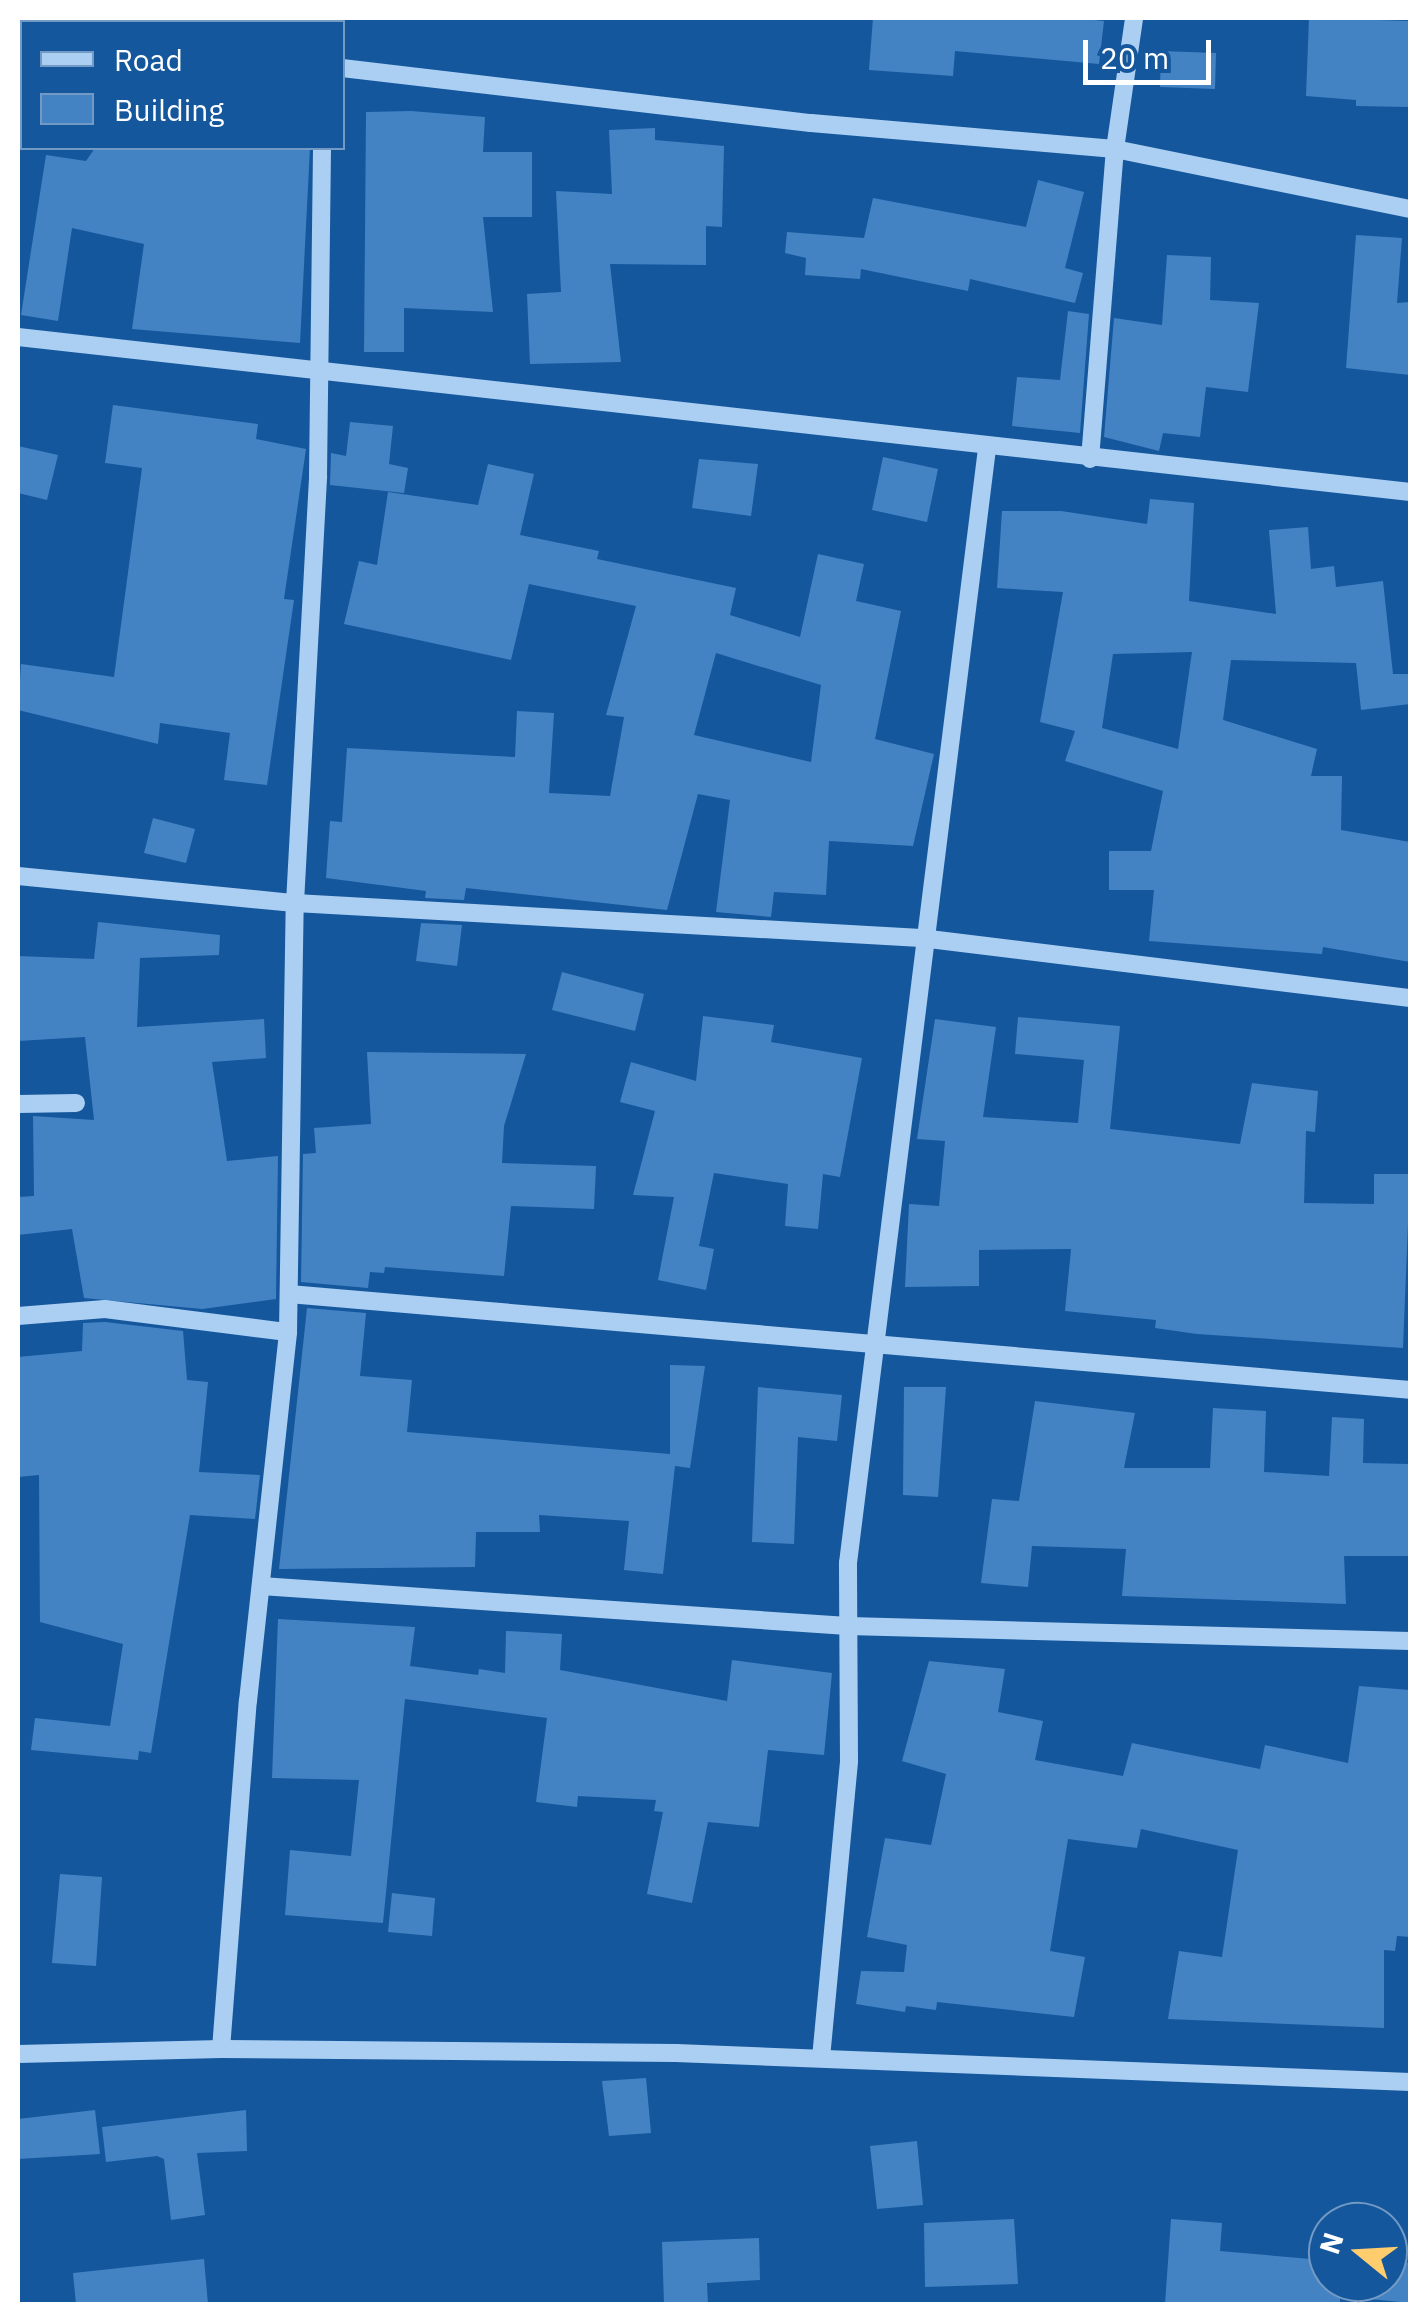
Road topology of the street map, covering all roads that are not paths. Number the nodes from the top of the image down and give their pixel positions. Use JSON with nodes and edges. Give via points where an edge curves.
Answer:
{"nodes":[{"id":1,"x":1134,"y":18,"type":"edge"},
{"id":2,"x":345,"y":68,"type":"edge"},
{"id":3,"x":322,"y":150,"type":"edge"},
{"id":4,"x":1114,"y":150,"type":"junction"},
{"id":5,"x":1410,"y":209,"type":"edge"},
{"id":6,"x":18,"y":336,"type":"edge"},
{"id":7,"x":316,"y":365,"type":"junction"},
{"id":8,"x":986,"y":448,"type":"junction"},
{"id":9,"x":1090,"y":458,"type":"junction"},
{"id":10,"x":1410,"y":492,"type":"edge"},
{"id":11,"x":18,"y":876,"type":"edge"},
{"id":12,"x":295,"y":903,"type":"junction"},
{"id":13,"x":921,"y":938,"type":"junction"},
{"id":14,"x":1410,"y":998,"type":"edge"},
{"id":15,"x":76,"y":1102,"type":"dead end"},
{"id":16,"x":18,"y":1104,"type":"edge"},
{"id":17,"x":289,"y":1294,"type":"junction"},
{"id":18,"x":18,"y":1316,"type":"edge"},
{"id":19,"x":288,"y":1332,"type":"junction"},
{"id":20,"x":875,"y":1349,"type":"junction"},
{"id":21,"x":1410,"y":1390,"type":"edge"},
{"id":22,"x":261,"y":1586,"type":"junction"},
{"id":23,"x":848,"y":1626,"type":"junction"},
{"id":24,"x":1410,"y":1641,"type":"edge"},
{"id":25,"x":221,"y":2049,"type":"junction"},
{"id":26,"x":18,"y":2054,"type":"edge"},
{"id":27,"x":820,"y":2058,"type":"junction"},
{"id":28,"x":1410,"y":2082,"type":"edge"}],
"edges":[{"from":1,"to":4,"type":"street"},
{"from":2,"to":4,"type":"street","via":[[811,123]]},
{"from":3,"to":7,"type":"street"},
{"from":4,"to":5,"type":"street"},
{"from":4,"to":9,"type":"street"},
{"from":6,"to":7,"type":"street"},
{"from":7,"to":8,"type":"street"},
{"from":7,"to":12,"type":"street","via":[[318,476]]},
{"from":8,"to":9,"type":"street"},
{"from":8,"to":13,"type":"street"},
{"from":9,"to":10,"type":"street"},
{"from":11,"to":12,"type":"street"},
{"from":12,"to":13,"type":"street"},
{"from":12,"to":17,"type":"street"},
{"from":13,"to":14,"type":"street"},
{"from":13,"to":20,"type":"street"},
{"from":15,"to":16,"type":"street"},
{"from":17,"to":19,"type":"street"},
{"from":17,"to":20,"type":"street"},
{"from":18,"to":19,"type":"street","via":[[105,1309]]},
{"from":19,"to":22,"type":"street"},
{"from":20,"to":21,"type":"street"},
{"from":20,"to":23,"type":"street","via":[[848,1563]]},
{"from":22,"to":23,"type":"street"},
{"from":22,"to":25,"type":"street"},
{"from":23,"to":24,"type":"street"},
{"from":23,"to":27,"type":"street","via":[[848,1761]]},
{"from":25,"to":26,"type":"street"},
{"from":25,"to":27,"type":"street"},
{"from":27,"to":28,"type":"street"}]}
